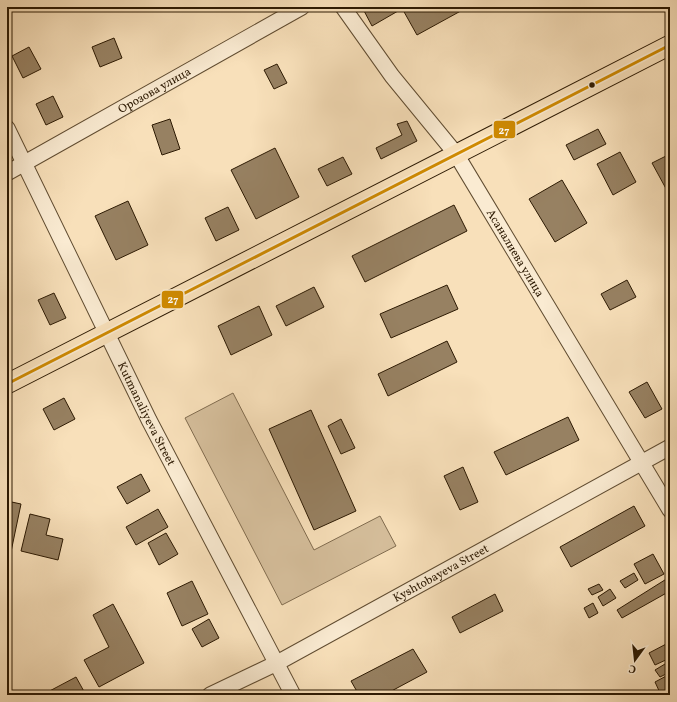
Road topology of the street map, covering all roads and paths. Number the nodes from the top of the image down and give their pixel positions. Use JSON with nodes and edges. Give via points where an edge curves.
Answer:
{"nodes":[{"id":1,"x":302,"y":7,"type":"edge"},
{"id":2,"x":344,"y":7,"type":"edge"},
{"id":3,"x":670,"y":45,"type":"edge"},
{"id":4,"x":7,"y":128,"type":"edge"},
{"id":5,"x":456,"y":154,"type":"junction"},
{"id":6,"x":24,"y":164,"type":"junction"},
{"id":7,"x":7,"y":172,"type":"edge"},
{"id":8,"x":107,"y":335,"type":"junction"},
{"id":9,"x":7,"y":384,"type":"edge"},
{"id":10,"x":670,"y":447,"type":"edge"},
{"id":11,"x":642,"y":462,"type":"junction"},
{"id":12,"x":670,"y":510,"type":"edge"},
{"id":13,"x":277,"y":663,"type":"junction"},
{"id":14,"x":210,"y":695,"type":"edge"},
{"id":15,"x":293,"y":695,"type":"edge"}],
"edges":[{"from":1,"to":6,"type":"street","name":"Орозова улица"},
{"from":2,"to":5,"type":"street","name":"Асаналиева улица","via":[[392,76]]},
{"from":3,"to":5,"type":"main road"},
{"from":4,"to":6,"type":"street","name":"Kutmanaliyeva Street"},
{"from":5,"to":8,"type":"main road"},
{"from":5,"to":11,"type":"street","name":"Асаналиева улица"},
{"from":6,"to":7,"type":"street","name":"Орозова улица"},
{"from":6,"to":8,"type":"street","name":"Kutmanaliyeva Street"},
{"from":8,"to":9,"type":"main road"},
{"from":8,"to":13,"type":"street","name":"Kutmanaliyeva Street"},
{"from":10,"to":11,"type":"street","name":"Kyshtobayeva Street"},
{"from":11,"to":12,"type":"street","name":"Асаналиева улица"},
{"from":11,"to":13,"type":"street","name":"Kyshtobayeva Street"},
{"from":13,"to":14,"type":"street","name":"Kyshtobayeva Street"},
{"from":13,"to":15,"type":"street","name":"Kutmanaliyeva Street"}]}
